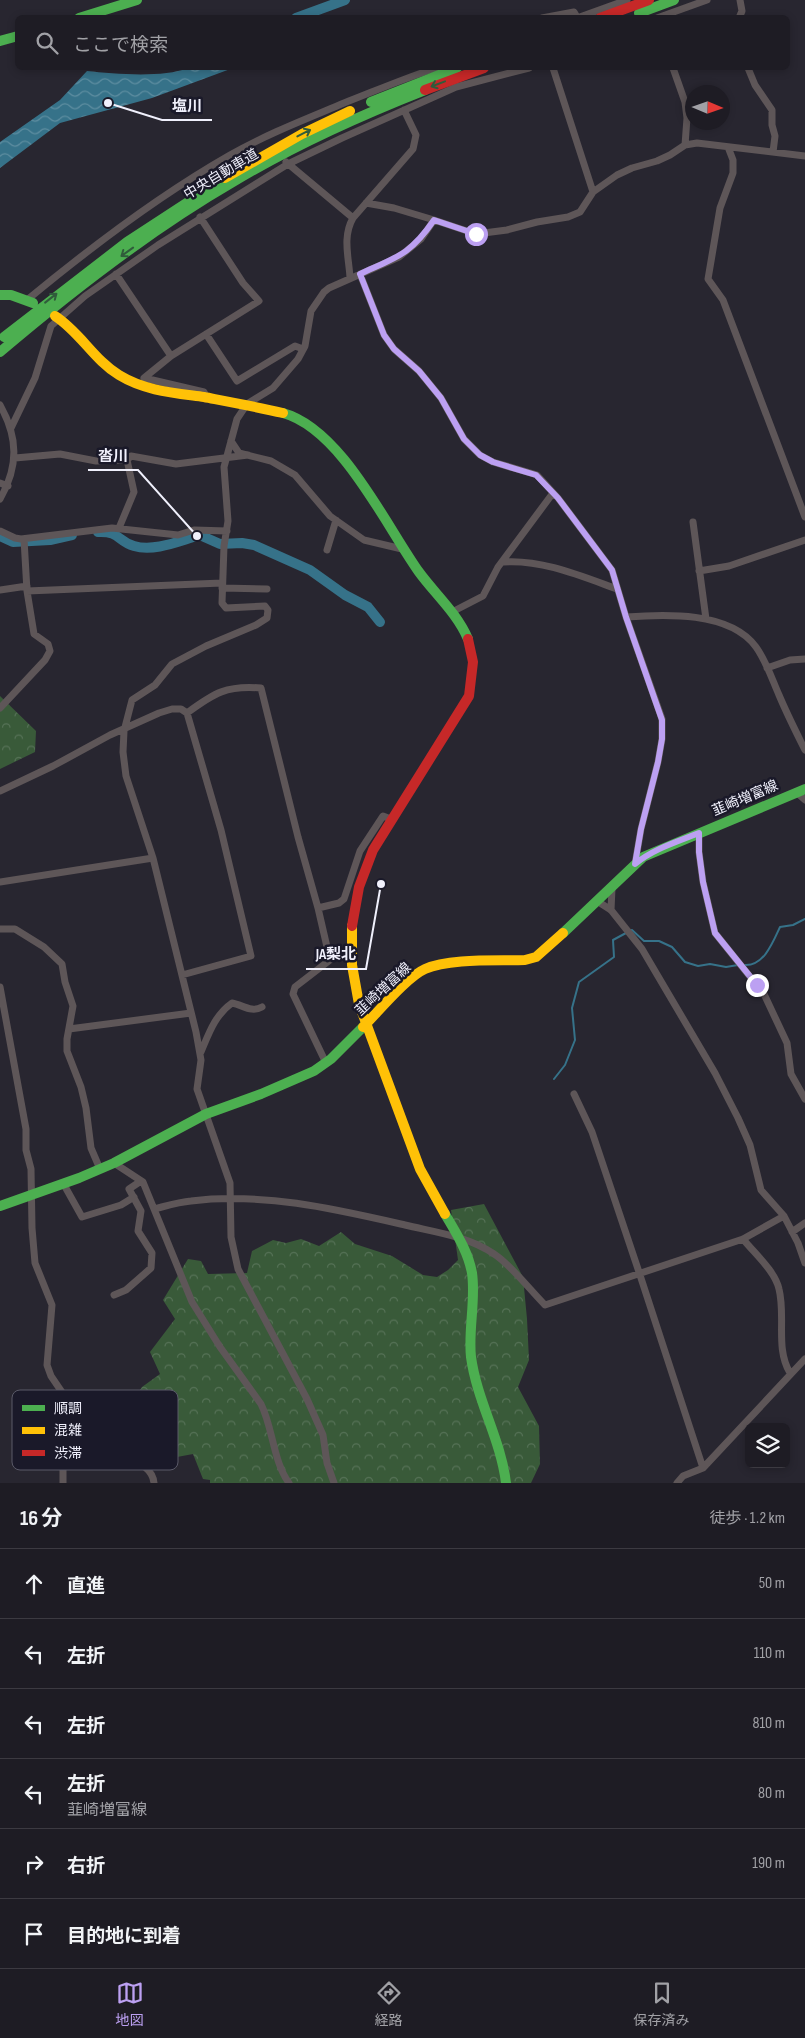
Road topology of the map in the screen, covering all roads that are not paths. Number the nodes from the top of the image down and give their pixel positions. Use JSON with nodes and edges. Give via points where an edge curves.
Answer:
{"nodes":[{"id":1,"x":137,"y":0,"type":"edge"},
{"id":2,"x":627,"y":0,"type":"edge"},
{"id":3,"x":649,"y":0,"type":"edge"},
{"id":4,"x":674,"y":0,"type":"edge"},
{"id":5,"x":707,"y":0,"type":"edge"},
{"id":6,"x":740,"y":0,"type":"edge"},
{"id":7,"x":89,"y":15,"type":"edge"},
{"id":8,"x":558,"y":15,"type":"edge"},
{"id":9,"x":576,"y":15,"type":"edge"},
{"id":10,"x":583,"y":15,"type":"edge"},
{"id":11,"x":608,"y":15,"type":"edge"},
{"id":12,"x":634,"y":15,"type":"edge"},
{"id":13,"x":666,"y":15,"type":"edge"},
{"id":14,"x":740,"y":15,"type":"edge"},
{"id":15,"x":15,"y":37,"type":"edge"},
{"id":16,"x":0,"y":41,"type":"edge"},
{"id":17,"x":431,"y":70,"type":"edge"},
{"id":18,"x":452,"y":70,"type":"edge"},
{"id":19,"x":479,"y":70,"type":"edge"},
{"id":20,"x":521,"y":70,"type":"edge"},
{"id":21,"x":555,"y":70,"type":"edge"},
{"id":22,"x":674,"y":70,"type":"edge"},
{"id":23,"x":749,"y":70,"type":"edge"},
{"id":24,"x":404,"y":110,"type":"junction"},
{"id":25,"x":271,"y":135,"type":"junction"},
{"id":26,"x":275,"y":142,"type":"dead end"},
{"id":27,"x":685,"y":145,"type":"junction"},
{"id":28,"x":728,"y":147,"type":"junction"},
{"id":29,"x":773,"y":152,"type":"junction"},
{"id":30,"x":805,"y":156,"type":"edge"},
{"id":31,"x":286,"y":162,"type":"junction"},
{"id":32,"x":594,"y":192,"type":"junction"},
{"id":33,"x":366,"y":203,"type":"junction"},
{"id":34,"x":200,"y":217,"type":"junction"},
{"id":35,"x":353,"y":218,"type":"junction"},
{"id":36,"x":434,"y":220,"type":"junction"},
{"id":37,"x":116,"y":274,"type":"junction"},
{"id":38,"x":360,"y":274,"type":"junction"},
{"id":39,"x":350,"y":278,"type":"junction"},
{"id":40,"x":0,"y":295,"type":"edge"},
{"id":41,"x":30,"y":302,"type":"joint"},
{"id":42,"x":58,"y":317,"type":"junction"},
{"id":43,"x":206,"y":334,"type":"junction"},
{"id":44,"x":0,"y":341,"type":"edge"},
{"id":45,"x":303,"y":349,"type":"junction"},
{"id":46,"x":0,"y":352,"type":"edge"},
{"id":47,"x":171,"y":356,"type":"junction"},
{"id":48,"x":208,"y":398,"type":"junction"},
{"id":49,"x":247,"y":404,"type":"junction"},
{"id":50,"x":0,"y":405,"type":"edge"},
{"id":51,"x":12,"y":428,"type":"junction"},
{"id":52,"x":231,"y":441,"type":"junction"},
{"id":53,"x":248,"y":455,"type":"junction"},
{"id":54,"x":226,"y":457,"type":"junction"},
{"id":55,"x":14,"y":458,"type":"junction"},
{"id":56,"x":127,"y":460,"type":"junction"},
{"id":57,"x":4,"y":484,"type":"edge"},
{"id":58,"x":553,"y":493,"type":"junction"},
{"id":59,"x":0,"y":499,"type":"edge"},
{"id":60,"x":805,"y":517,"type":"edge"},
{"id":61,"x":336,"y":520,"type":"junction"},
{"id":62,"x":693,"y":522,"type":"dead end"},
{"id":63,"x":119,"y":528,"type":"junction"},
{"id":64,"x":0,"y":531,"type":"edge"},
{"id":65,"x":227,"y":531,"type":"junction"},
{"id":66,"x":24,"y":539,"type":"junction"},
{"id":67,"x":805,"y":540,"type":"edge"},
{"id":68,"x":402,"y":549,"type":"junction"},
{"id":69,"x":328,"y":550,"type":"dead end"},
{"id":70,"x":502,"y":562,"type":"junction"},
{"id":71,"x":700,"y":570,"type":"junction"},
{"id":72,"x":222,"y":586,"type":"junction"},
{"id":73,"x":27,"y":589,"type":"junction"},
{"id":74,"x":267,"y":589,"type":"dead end"},
{"id":75,"x":617,"y":589,"type":"junction"},
{"id":76,"x":0,"y":590,"type":"edge"},
{"id":77,"x":452,"y":612,"type":"junction"},
{"id":78,"x":626,"y":617,"type":"junction"},
{"id":79,"x":706,"y":619,"type":"junction"},
{"id":80,"x":805,"y":659,"type":"edge"},
{"id":81,"x":796,"y":660,"type":"junction"},
{"id":82,"x":805,"y":666,"type":"edge"},
{"id":83,"x":767,"y":668,"type":"junction"},
{"id":84,"x":0,"y":708,"type":"edge"},
{"id":85,"x":187,"y":713,"type":"junction"},
{"id":86,"x":124,"y":731,"type":"junction"},
{"id":87,"x":805,"y":750,"type":"edge"},
{"id":88,"x":800,"y":790,"type":"edge"},
{"id":89,"x":0,"y":791,"type":"edge"},
{"id":90,"x":805,"y":800,"type":"edge"},
{"id":91,"x":391,"y":819,"type":"junction"},
{"id":92,"x":699,"y":833,"type":"junction"},
{"id":93,"x":153,"y":858,"type":"junction"},
{"id":94,"x":635,"y":864,"type":"junction"},
{"id":95,"x":0,"y":882,"type":"edge"},
{"id":96,"x":612,"y":886,"type":"junction"},
{"id":97,"x":597,"y":900,"type":"junction"},
{"id":98,"x":318,"y":908,"type":"junction"},
{"id":99,"x":611,"y":910,"type":"junction"},
{"id":100,"x":0,"y":929,"type":"edge"},
{"id":101,"x":182,"y":975,"type":"junction"},
{"id":102,"x":0,"y":987,"type":"edge"},
{"id":103,"x":262,"y":1006,"type":"dead end"},
{"id":104,"x":192,"y":1013,"type":"junction"},
{"id":105,"x":366,"y":1023,"type":"junction"},
{"id":106,"x":69,"y":1029,"type":"junction"},
{"id":107,"x":200,"y":1052,"type":"junction"},
{"id":108,"x":326,"y":1063,"type":"junction"},
{"id":109,"x":574,"y":1094,"type":"dead end"},
{"id":110,"x":805,"y":1099,"type":"edge"},
{"id":111,"x":206,"y":1114,"type":"junction"},
{"id":112,"x":114,"y":1163,"type":"junction"},
{"id":113,"x":100,"y":1169,"type":"junction"},
{"id":114,"x":141,"y":1181,"type":"junction"},
{"id":115,"x":63,"y":1183,"type":"junction"},
{"id":116,"x":32,"y":1194,"type":"junction"},
{"id":117,"x":134,"y":1197,"type":"junction"},
{"id":118,"x":231,"y":1200,"type":"junction"},
{"id":119,"x":0,"y":1206,"type":"edge"},
{"id":120,"x":154,"y":1209,"type":"junction"},
{"id":121,"x":784,"y":1216,"type":"junction"},
{"id":122,"x":805,"y":1223,"type":"edge"},
{"id":123,"x":792,"y":1232,"type":"junction"},
{"id":124,"x":458,"y":1238,"type":"junction"},
{"id":125,"x":743,"y":1239,"type":"junction"},
{"id":126,"x":805,"y":1263,"type":"edge"},
{"id":127,"x":640,"y":1272,"type":"junction"},
{"id":128,"x":114,"y":1295,"type":"dead end"},
{"id":129,"x":805,"y":1359,"type":"edge"},
{"id":130,"x":790,"y":1373,"type":"junction"},
{"id":131,"x":60,"y":1390,"type":"edge"},
{"id":132,"x":703,"y":1468,"type":"junction"},
{"id":133,"x":63,"y":1470,"type":"edge"},
{"id":134,"x":147,"y":1470,"type":"edge"},
{"id":135,"x":62,"y":1483,"type":"edge"},
{"id":136,"x":154,"y":1483,"type":"edge"},
{"id":137,"x":289,"y":1483,"type":"edge"},
{"id":138,"x":334,"y":1483,"type":"edge"},
{"id":139,"x":506,"y":1483,"type":"edge"},
{"id":140,"x":677,"y":1483,"type":"edge"}],
"edges":[{"from":1,"to":7,"type":"main road"},
{"from":2,"to":10,"type":"street"},
{"from":3,"to":11,"type":"main road"},
{"from":4,"to":12,"type":"main road"},
{"from":5,"to":13,"type":"street"},
{"from":6,"to":14,"type":"street"},
{"from":8,"to":9,"type":"street","via":[[574,12]]},
{"from":15,"to":16,"type":"main road"},
{"from":17,"to":25,"type":"street"},
{"from":44,"to":18,"type":"main road","name":"中央自動車道","one_way":true,"via":[[108,254],[190,197],[320,125],[390,93]]},
{"from":19,"to":46,"type":"main road","name":"中央自動車道","one_way":true,"via":[[362,115],[245,175],[156,230]]},
{"from":20,"to":24,"type":"street","via":[[456,88]]},
{"from":21,"to":32,"type":"street"},
{"from":22,"to":27,"type":"street","via":[[685,102]]},
{"from":23,"to":29,"type":"street","via":[[772,110]]},
{"from":24,"to":31,"type":"street"},
{"from":24,"to":33,"type":"street","via":[[416,135],[413,148]]},
{"from":25,"to":26,"type":"street"},
{"from":25,"to":41,"type":"street","via":[[186,181],[90,248]]},
{"from":27,"to":28,"type":"street","via":[[696,143]]},
{"from":27,"to":32,"type":"street","via":[[657,161],[617,175]]},
{"from":28,"to":29,"type":"street"},
{"from":28,"to":60,"type":"street","via":[[733,173],[720,208],[708,279],[723,300]]},
{"from":29,"to":30,"type":"street"},
{"from":31,"to":34,"type":"street"},
{"from":31,"to":35,"type":"street"},
{"from":32,"to":36,"type":"street","via":[[580,212],[507,230],[476,234]]},
{"from":33,"to":35,"type":"street"},
{"from":33,"to":36,"type":"street"},
{"from":34,"to":37,"type":"street"},
{"from":34,"to":43,"type":"street","via":[[243,283],[259,301]]},
{"from":35,"to":39,"type":"street","via":[[346,240]]},
{"from":36,"to":38,"type":"street","via":[[409,250]]},
{"from":37,"to":42,"type":"street"},
{"from":37,"to":47,"type":"street"},
{"from":38,"to":39,"type":"street"},
{"from":38,"to":58,"type":"street","via":[[384,335],[441,398],[464,439],[480,455],[493,462],[536,475]]},
{"from":39,"to":45,"type":"street","via":[[330,288],[315,303]]},
{"from":40,"to":41,"type":"main road"},
{"from":42,"to":48,"type":"main road","via":[[74,328],[110,369],[126,380],[149,389]]},
{"from":42,"to":51,"type":"street","via":[[51,326],[35,378]]},
{"from":43,"to":45,"type":"street","via":[[238,381],[295,346]]},
{"from":43,"to":47,"type":"street"},
{"from":45,"to":49,"type":"street","via":[[273,388]]},
{"from":47,"to":48,"type":"street","via":[[144,378],[204,392]]},
{"from":48,"to":49,"type":"main road"},
{"from":49,"to":52,"type":"street","via":[[237,419]]},
{"from":49,"to":68,"type":"main road","via":[[293,416],[322,434],[350,467]]},
{"from":50,"to":51,"type":"street"},
{"from":51,"to":55,"type":"street"},
{"from":52,"to":53,"type":"street","via":[[239,453]]},
{"from":52,"to":54,"type":"street"},
{"from":53,"to":54,"type":"street"},
{"from":53,"to":61,"type":"street","via":[[271,461],[295,475]]},
{"from":54,"to":56,"type":"street","via":[[176,464],[131,456]]},
{"from":54,"to":65,"type":"street"},
{"from":55,"to":56,"type":"street","via":[[60,454],[96,460]]},
{"from":55,"to":57,"type":"street"},
{"from":56,"to":63,"type":"street","via":[[134,492]]},
{"from":57,"to":59,"type":"street"},
{"from":58,"to":70,"type":"street"},
{"from":58,"to":75,"type":"street","via":[[612,570]]},
{"from":61,"to":68,"type":"street","via":[[364,540]]},
{"from":61,"to":69,"type":"street"},
{"from":62,"to":71,"type":"street"},
{"from":63,"to":65,"type":"street","via":[[178,536],[194,530]]},
{"from":63,"to":66,"type":"street"},
{"from":64,"to":66,"type":"street"},
{"from":65,"to":72,"type":"street"},
{"from":66,"to":73,"type":"street"},
{"from":67,"to":71,"type":"street","via":[[729,566]]},
{"from":68,"to":77,"type":"main road"},
{"from":70,"to":75,"type":"street","via":[[557,569]]},
{"from":70,"to":77,"type":"street","via":[[483,596]]},
{"from":71,"to":79,"type":"street"},
{"from":72,"to":73,"type":"street"},
{"from":72,"to":74,"type":"street"},
{"from":72,"to":86,"type":"street","via":[[222,603],[226,608],[265,606],[267,618],[172,664],[155,685],[132,700]]},
{"from":73,"to":76,"type":"street"},
{"from":73,"to":84,"type":"street","via":[[34,634],[48,644],[50,650],[46,660]]},
{"from":75,"to":78,"type":"street"},
{"from":77,"to":91,"type":"main road","via":[[464,630],[472,655],[474,670],[469,696]]},
{"from":78,"to":79,"type":"street","via":[[665,615]]},
{"from":78,"to":94,"type":"street","via":[[662,720],[658,762]]},
{"from":79,"to":83,"type":"street","via":[[748,639]]},
{"from":80,"to":81,"type":"street"},
{"from":81,"to":82,"type":"street"},
{"from":81,"to":83,"type":"street"},
{"from":83,"to":87,"type":"street"},
{"from":85,"to":86,"type":"street","via":[[172,709]]},
{"from":85,"to":98,"type":"street","via":[[222,690],[248,686],[261,688]]},
{"from":85,"to":101,"type":"street","via":[[221,830],[251,956]]},
{"from":86,"to":89,"type":"street"},
{"from":86,"to":93,"type":"street","via":[[126,776]]},
{"from":88,"to":90,"type":"street"},
{"from":88,"to":92,"type":"main road","name":"韮崎増富線"},
{"from":91,"to":98,"type":"street","via":[[383,816],[368,838],[344,899]]},
{"from":91,"to":105,"type":"main road","via":[[364,867],[350,947],[352,974]]},
{"from":92,"to":94,"type":"main road","name":"韮崎増富線","via":[[661,848]]},
{"from":92,"to":110,"type":"street","via":[[703,882],[715,933],[764,994],[787,1043],[791,1074]]},
{"from":93,"to":95,"type":"street"},
{"from":93,"to":101,"type":"street"},
{"from":94,"to":96,"type":"main road","name":"韮崎増富線"},
{"from":96,"to":97,"type":"main road","name":"韮崎増富線"},
{"from":96,"to":99,"type":"street"},
{"from":97,"to":99,"type":"street"},
{"from":97,"to":105,"type":"main road","name":"韮崎増富線","via":[[536,956],[525,960],[450,963],[425,969]]},
{"from":98,"to":108,"type":"street","via":[[330,960],[295,987],[293,994]]},
{"from":99,"to":121,"type":"street","via":[[642,950],[715,1073],[750,1146],[762,1190]]},
{"from":100,"to":106,"type":"street","via":[[15,929],[44,947],[62,964],[73,1006]]},
{"from":101,"to":104,"type":"street"},
{"from":102,"to":116,"type":"street","via":[[26,1129]]},
{"from":103,"to":107,"type":"street","via":[[256,1010],[232,1003],[226,1007],[216,1019]]},
{"from":104,"to":106,"type":"street"},
{"from":104,"to":107,"type":"street"},
{"from":105,"to":108,"type":"main road","name":"韮崎増富線"},
{"from":105,"to":124,"type":"main road","via":[[420,1169]]},
{"from":106,"to":113,"type":"street","via":[[68,1051],[86,1108],[91,1148]]},
{"from":107,"to":111,"type":"street","via":[[197,1089]]},
{"from":108,"to":111,"type":"main road","name":"韮崎増富線","via":[[291,1082]]},
{"from":109,"to":127,"type":"street","via":[[592,1132]]},
{"from":111,"to":112,"type":"main road","name":"韮崎増富線"},
{"from":111,"to":118,"type":"street","via":[[230,1183]]},
{"from":112,"to":113,"type":"main road","name":"韮崎増富線"},
{"from":112,"to":114,"type":"street"},
{"from":113,"to":115,"type":"main road","name":"韮崎増富線"},
{"from":114,"to":117,"type":"street","via":[[129,1189]]},
{"from":114,"to":120,"type":"street"},
{"from":115,"to":116,"type":"main road","name":"韮崎増富線"},
{"from":115,"to":117,"type":"street","via":[[82,1217],[121,1205]]},
{"from":116,"to":119,"type":"main road","name":"韮崎増富線"},
{"from":116,"to":131,"type":"street","via":[[36,1263],[52,1304],[47,1365]]},
{"from":117,"to":128,"type":"street","via":[[141,1211],[138,1231],[152,1253],[151,1268],[126,1290]]},
{"from":118,"to":120,"type":"street","via":[[190,1201]]},
{"from":118,"to":124,"type":"street","via":[[310,1204]]},
{"from":118,"to":138,"type":"street","via":[[231,1237],[238,1269],[323,1435]]},
{"from":120,"to":137,"type":"street","via":[[192,1302],[266,1414],[281,1468]]},
{"from":121,"to":123,"type":"street"},
{"from":121,"to":125,"type":"street"},
{"from":122,"to":123,"type":"street"},
{"from":123,"to":126,"type":"street"},
{"from":124,"to":127,"type":"street","via":[[496,1255],[545,1305]]},
{"from":124,"to":139,"type":"main road","via":[[466,1250],[472,1274],[471,1357],[478,1390],[504,1465]]},
{"from":125,"to":127,"type":"street"},
{"from":125,"to":130,"type":"street","via":[[779,1288],[783,1362]]},
{"from":127,"to":132,"type":"street"},
{"from":129,"to":130,"type":"street"},
{"from":130,"to":132,"type":"street"},
{"from":132,"to":140,"type":"street","via":[[683,1476]]},
{"from":133,"to":135,"type":"street"},
{"from":134,"to":136,"type":"street"}]}
